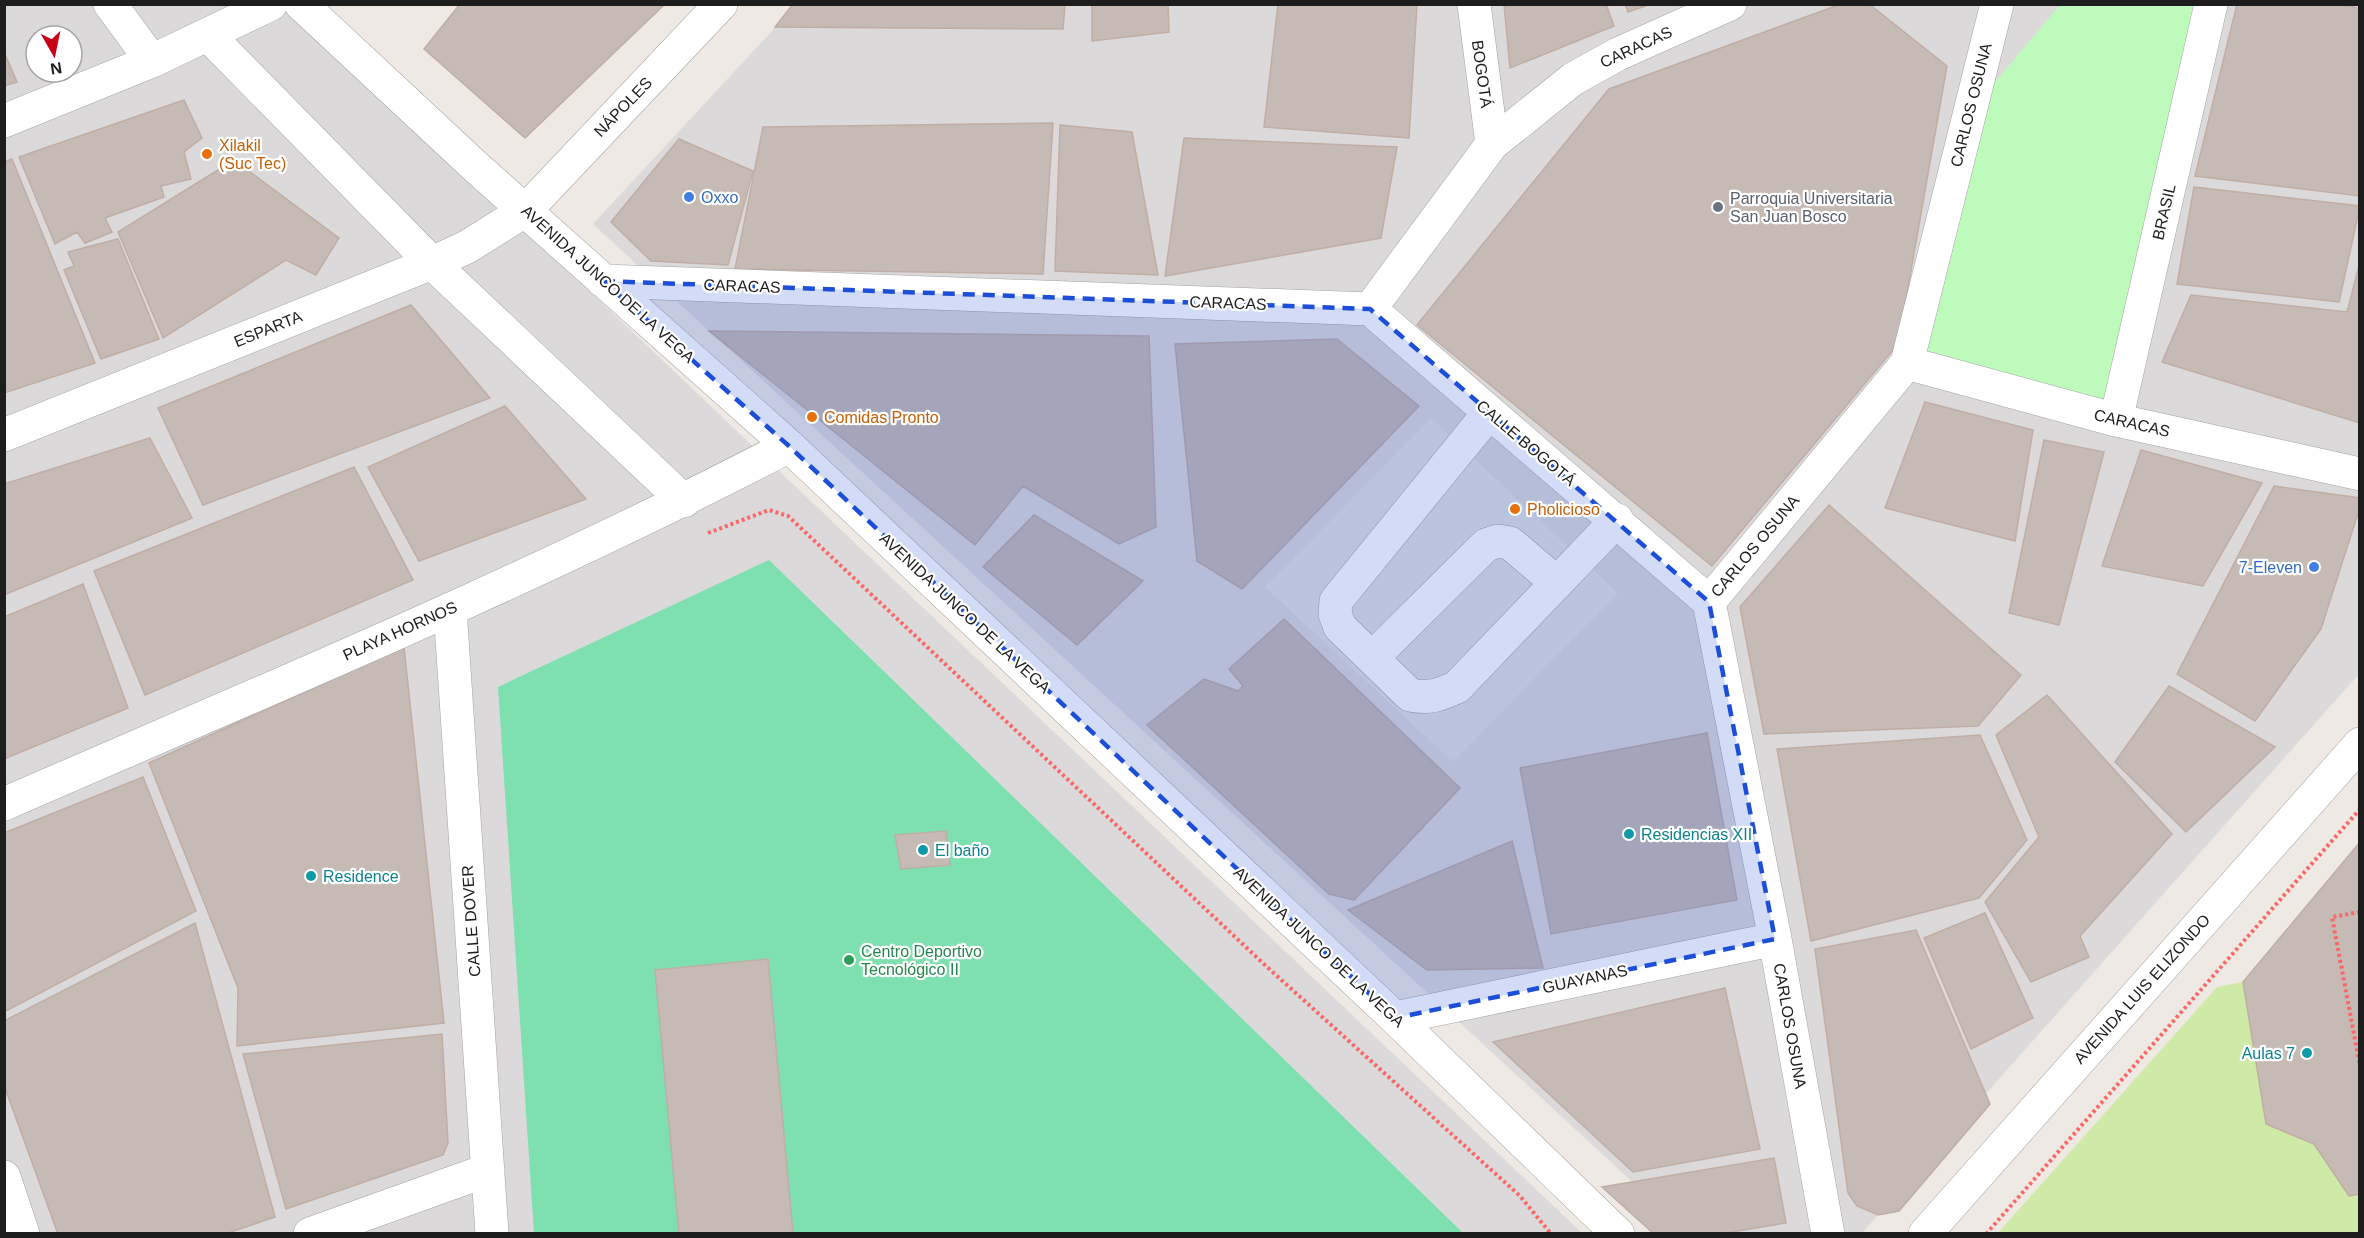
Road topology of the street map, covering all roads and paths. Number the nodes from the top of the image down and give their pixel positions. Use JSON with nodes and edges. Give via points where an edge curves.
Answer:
{"nodes":[{"id":1,"x":271,"y":4,"type":"edge"},
{"id":2,"x":301,"y":4,"type":"edge"},
{"id":3,"x":721,"y":4,"type":"edge"},
{"id":4,"x":1474,"y":4,"type":"edge"},
{"id":5,"x":1730,"y":4,"type":"edge"},
{"id":6,"x":1997,"y":4,"type":"edge"},
{"id":7,"x":2211,"y":4,"type":"edge"},
{"id":8,"x":116,"y":6,"type":"edge"},
{"id":9,"x":209,"y":36,"type":"junction"},
{"id":10,"x":152,"y":62,"type":"junction"},
{"id":11,"x":4,"y":121,"type":"edge"},
{"id":12,"x":1492,"y":144,"type":"junction"},
{"id":13,"x":525,"y":210,"type":"junction"},
{"id":14,"x":432,"y":263,"type":"junction"},
{"id":15,"x":603,"y":281,"type":"junction"},
{"id":16,"x":1370,"y":309,"type":"junction"},
{"id":17,"x":1907,"y":363,"type":"junction"},
{"id":18,"x":1489,"y":413,"type":"junction"},
{"id":19,"x":2116,"y":420,"type":"junction"},
{"id":20,"x":4,"y":435,"type":"edge"},
{"id":21,"x":789,"y":446,"type":"junction"},
{"id":22,"x":2360,"y":474,"type":"edge"},
{"id":23,"x":684,"y":501,"type":"junction"},
{"id":24,"x":1617,"y":520,"type":"junction"},
{"id":25,"x":706,"y":534,"type":"dead end"},
{"id":26,"x":1557,"y":583,"type":"junction"},
{"id":27,"x":1709,"y":602,"type":"junction"},
{"id":28,"x":450,"y":609,"type":"junction"},
{"id":29,"x":1372,"y":658,"type":"junction"},
{"id":30,"x":2360,"y":744,"type":"edge"},
{"id":31,"x":4,"y":804,"type":"edge"},
{"id":32,"x":2360,"y":809,"type":"edge"},
{"id":33,"x":2360,"y":912,"type":"edge"},
{"id":34,"x":1775,"y":939,"type":"junction"},
{"id":35,"x":1395,"y":1018,"type":"junction"},
{"id":36,"x":2360,"y":1066,"type":"edge"},
{"id":37,"x":488,"y":1170,"type":"junction"},
{"id":38,"x":4,"y":1177,"type":"edge"},
{"id":39,"x":1939,"y":1230,"type":"edge"},
{"id":40,"x":24,"y":1233,"type":"edge"},
{"id":41,"x":310,"y":1233,"type":"edge"},
{"id":42,"x":492,"y":1233,"type":"edge"},
{"id":43,"x":1551,"y":1233,"type":"edge"},
{"id":44,"x":1618,"y":1233,"type":"edge"},
{"id":45,"x":1828,"y":1233,"type":"edge"},
{"id":46,"x":1986,"y":1233,"type":"edge"}],
"edges":[{"from":1,"to":9,"type":"street"},
{"from":2,"to":13,"type":"street","name":"AVENIDA JUNCO DE LA VEGA"},
{"from":3,"to":13,"type":"street","name":"NÁPOLES"},
{"from":4,"to":12,"type":"street","name":"BOGOTÁ"},
{"from":5,"to":12,"type":"street","name":"CARACAS","via":[[1618,54],[1573,79]]},
{"from":6,"to":17,"type":"street","name":"CARLOS OSUNA"},
{"from":7,"to":19,"type":"street","name":"BRASIL"},
{"from":8,"to":10,"type":"street"},
{"from":9,"to":10,"type":"street"},
{"from":9,"to":14,"type":"street"},
{"from":10,"to":11,"type":"street"},
{"from":12,"to":16,"type":"street","name":"CARACAS"},
{"from":13,"to":14,"type":"street","name":"ESPARTA"},
{"from":13,"to":15,"type":"street","name":"AVENIDA JUNCO DE LA VEGA"},
{"from":14,"to":20,"type":"street","name":"ESPARTA"},
{"from":14,"to":23,"type":"street"},
{"from":15,"to":16,"type":"street","name":"CARACAS"},
{"from":15,"to":21,"type":"street","name":"AVENIDA JUNCO DE LA VEGA"},
{"from":16,"to":18,"type":"street","name":"CALLE BOGOTÁ"},
{"from":17,"to":19,"type":"street","name":"CARACAS"},
{"from":17,"to":27,"type":"street","name":"CARLOS OSUNA"},
{"from":18,"to":24,"type":"street","name":"CALLE BOGOTÁ"},
{"from":18,"to":29,"type":"street","via":[[1336,601],[1340,627]]},
{"from":19,"to":22,"type":"street","name":"CARACAS"},
{"from":21,"to":23,"type":"street","name":"PLAYA HORNOS"},
{"from":21,"to":35,"type":"street","name":"AVENIDA JUNCO DE LA VEGA"},
{"from":23,"to":28,"type":"street","name":"PLAYA HORNOS"},
{"from":24,"to":26,"type":"street"},
{"from":24,"to":27,"type":"street","name":"CALLE BOGOTÁ"},
{"from":25,"to":43,"type":"path","via":[[770,510],[788,516],[1266,966],[1520,1196]]},
{"from":26,"to":29,"type":"street","via":[[1457,687],[1439,695],[1410,695]]},
{"from":26,"to":29,"type":"street","via":[[1510,543],[1486,545]]},
{"from":27,"to":34,"type":"street","name":"CARLOS OSUNA"},
{"from":28,"to":31,"type":"street","name":"PLAYA HORNOS"},
{"from":28,"to":37,"type":"street","name":"CALLE DOVER"},
{"from":30,"to":39,"type":"street","name":"AVENIDA LUIS ELIZONDO"},
{"from":32,"to":46,"type":"path"},
{"from":33,"to":36,"type":"path","via":[[2332,917]]},
{"from":34,"to":35,"type":"street","name":"GUAYANAS"},
{"from":34,"to":45,"type":"street","name":"CARLOS OSUNA"},
{"from":35,"to":44,"type":"street","name":"AVENIDA JUNCO DE LA VEGA"},
{"from":37,"to":41,"type":"street"},
{"from":37,"to":42,"type":"street","name":"CALLE DOVER"},
{"from":38,"to":40,"type":"street"}]}
